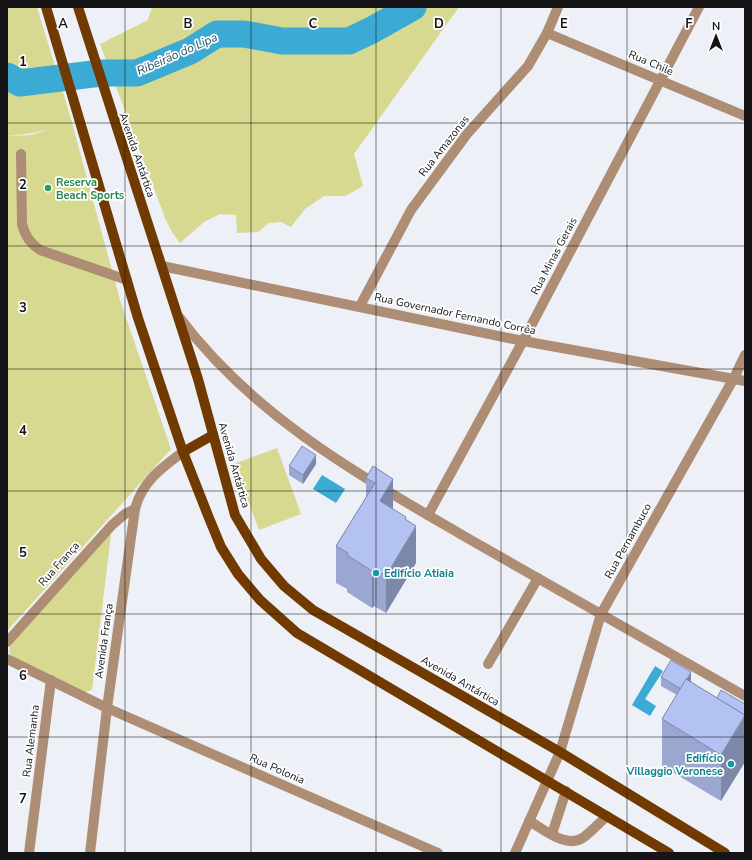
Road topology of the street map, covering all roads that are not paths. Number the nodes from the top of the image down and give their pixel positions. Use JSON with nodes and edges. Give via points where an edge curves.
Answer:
{"nodes":[{"id":1,"x":46,"y":7,"type":"edge"},
{"id":2,"x":78,"y":7,"type":"edge"},
{"id":3,"x":558,"y":7,"type":"edge"},
{"id":4,"x":698,"y":7,"type":"edge"},
{"id":5,"x":547,"y":33,"type":"junction"},
{"id":6,"x":660,"y":79,"type":"junction"},
{"id":7,"x":745,"y":116,"type":"edge"},
{"id":8,"x":21,"y":154,"type":"dead end"},
{"id":9,"x":162,"y":266,"type":"junction"},
{"id":10,"x":127,"y":280,"type":"junction"},
{"id":11,"x":360,"y":306,"type":"junction"},
{"id":12,"x":175,"y":312,"type":"junction"},
{"id":13,"x":523,"y":341,"type":"junction"},
{"id":14,"x":745,"y":354,"type":"edge"},
{"id":15,"x":734,"y":378,"type":"junction"},
{"id":16,"x":745,"y":380,"type":"edge"},
{"id":17,"x":213,"y":436,"type":"junction"},
{"id":18,"x":183,"y":452,"type":"junction"},
{"id":19,"x":135,"y":509,"type":"junction"},
{"id":20,"x":428,"y":515,"type":"junction"},
{"id":21,"x":538,"y":578,"type":"junction"},
{"id":22,"x":601,"y":614,"type":"junction"},
{"id":23,"x":7,"y":642,"type":"edge"},
{"id":24,"x":7,"y":658,"type":"edge"},
{"id":25,"x":488,"y":664,"type":"dead end"},
{"id":26,"x":51,"y":680,"type":"junction"},
{"id":27,"x":745,"y":696,"type":"edge"},
{"id":28,"x":107,"y":708,"type":"junction"},
{"id":29,"x":560,"y":752,"type":"junction"},
{"id":30,"x":546,"y":779,"type":"junction"},
{"id":31,"x":566,"y":791,"type":"junction"},
{"id":32,"x":607,"y":816,"type":"junction"},
{"id":33,"x":529,"y":821,"type":"junction"},
{"id":34,"x":552,"y":834,"type":"junction"},
{"id":35,"x":29,"y":853,"type":"edge"},
{"id":36,"x":90,"y":853,"type":"edge"},
{"id":37,"x":438,"y":853,"type":"edge"},
{"id":38,"x":515,"y":853,"type":"edge"},
{"id":39,"x":669,"y":853,"type":"edge"},
{"id":40,"x":725,"y":853,"type":"edge"}],
"edges":[{"from":1,"to":10,"type":"main road"},
{"from":2,"to":9,"type":"main road","name":"Avenida Antártica"},
{"from":3,"to":5,"type":"street","name":"Rua Amazonas"},
{"from":4,"to":6,"type":"street","name":"Rua Minas Gerais"},
{"from":5,"to":6,"type":"street","name":"Rua Chile"},
{"from":5,"to":11,"type":"street","name":"Rua Amazonas","via":[[528,66],[467,134],[410,210]]},
{"from":6,"to":7,"type":"street","name":"Rua Chile"},
{"from":6,"to":13,"type":"street","name":"Rua Minas Gerais"},
{"from":8,"to":10,"type":"street","via":[[22,224],[31,244],[40,250]]},
{"from":9,"to":11,"type":"street","name":"Rua Governador Fernando Corrêa"},
{"from":9,"to":12,"type":"main road","name":"Avenida Antártica"},
{"from":10,"to":18,"type":"main road"},
{"from":11,"to":13,"type":"street","name":"Rua Governador Fernando Corrêa"},
{"from":12,"to":17,"type":"main road","name":"Avenida Antártica","via":[[198,379]]},
{"from":12,"to":20,"type":"street","via":[[218,364],[253,397],[323,452]]},
{"from":13,"to":15,"type":"street","name":"Rua Governador Fernando Corrêa"},
{"from":13,"to":20,"type":"street","name":"Rua Minas Gerais"},
{"from":14,"to":15,"type":"street","name":"Rua Pernambuco"},
{"from":15,"to":16,"type":"street","name":"Rua Governador Fernando Corrêa"},
{"from":15,"to":22,"type":"street","name":"Rua Pernambuco"},
{"from":17,"to":18,"type":"main road"},
{"from":17,"to":29,"type":"main road","name":"Avenida Antártica","via":[[236,515],[261,559],[284,586],[313,610]]},
{"from":18,"to":19,"type":"street","name":"Avenida França","via":[[147,481]]},
{"from":18,"to":30,"type":"main road","via":[[215,532],[231,563],[260,600],[297,634]]},
{"from":19,"to":23,"type":"street","name":"Rua França","via":[[112,524]]},
{"from":19,"to":28,"type":"street","name":"Avenida França"},
{"from":20,"to":21,"type":"street"},
{"from":21,"to":22,"type":"street"},
{"from":21,"to":25,"type":"street"},
{"from":22,"to":27,"type":"street"},
{"from":22,"to":29,"type":"street","name":"Rua Pernambuco"},
{"from":24,"to":26,"type":"street"},
{"from":26,"to":28,"type":"street"},
{"from":26,"to":35,"type":"street","name":"Rua Alemanha"},
{"from":28,"to":36,"type":"street","name":"Avenida França"},
{"from":28,"to":37,"type":"street","name":"Rua Polonia"},
{"from":29,"to":30,"type":"street","name":"Rua Pernambuco"},
{"from":29,"to":40,"type":"main road","name":"Avenida Antártica"},
{"from":30,"to":31,"type":"main road"},
{"from":30,"to":33,"type":"street","name":"Rua Pernambuco"},
{"from":31,"to":32,"type":"main road"},
{"from":31,"to":34,"type":"street"},
{"from":32,"to":34,"type":"street","via":[[584,838],[575,842],[563,841]]},
{"from":32,"to":39,"type":"main road"},
{"from":33,"to":34,"type":"street"},
{"from":33,"to":38,"type":"street","name":"Rua Pernambuco"}]}
